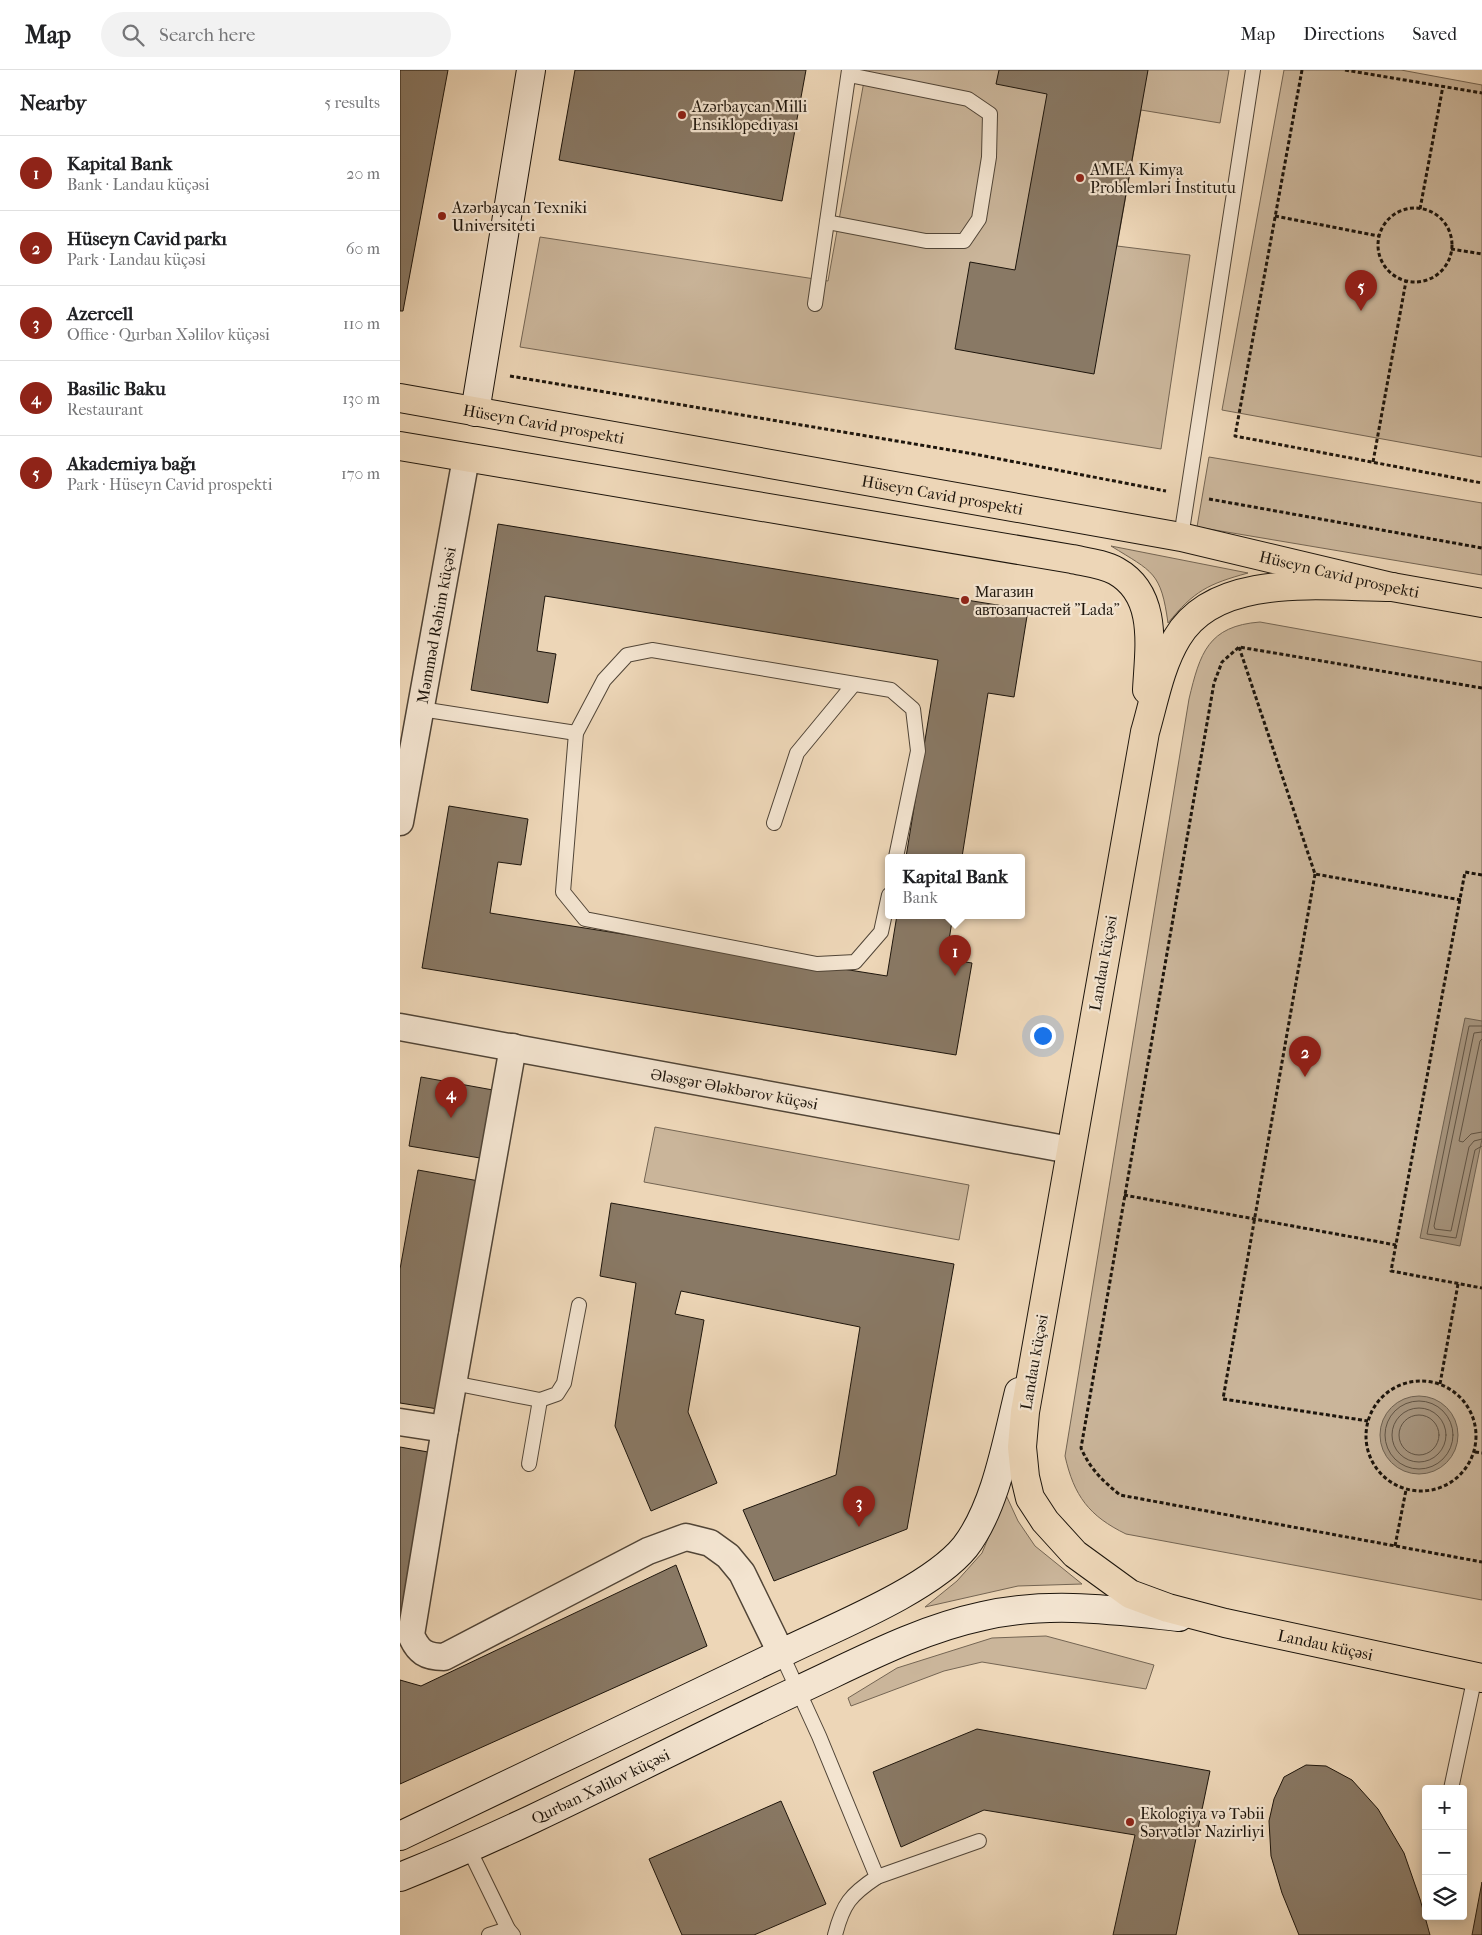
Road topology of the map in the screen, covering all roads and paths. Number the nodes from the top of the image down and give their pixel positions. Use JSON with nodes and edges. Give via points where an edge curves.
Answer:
{"nodes":[{"id":1,"x":531,"y":70,"type":"edge"},
{"id":2,"x":1253,"y":70,"type":"edge"},
{"id":3,"x":1302,"y":70,"type":"edge"},
{"id":4,"x":1345,"y":70,"type":"edge"},
{"id":5,"x":849,"y":73,"type":"edge"},
{"id":6,"x":1443,"y":86,"type":"junction"},
{"id":7,"x":1482,"y":93,"type":"edge"},
{"id":8,"x":1420,"y":209,"type":"junction"},
{"id":9,"x":1276,"y":216,"type":"junction"},
{"id":10,"x":827,"y":222,"type":"junction"},
{"id":11,"x":1379,"y":236,"type":"junction"},
{"id":12,"x":1451,"y":249,"type":"junction"},
{"id":13,"x":1482,"y":254,"type":"edge"},
{"id":14,"x":1406,"y":281,"type":"junction"},
{"id":15,"x":815,"y":304,"type":"dead end"},
{"id":16,"x":482,"y":371,"type":"junction"},
{"id":17,"x":400,"y":398,"type":"edge"},
{"id":18,"x":475,"y":412,"type":"junction"},
{"id":19,"x":400,"y":446,"type":"edge"},
{"id":20,"x":466,"y":458,"type":"junction"},
{"id":21,"x":1372,"y":462,"type":"junction"},
{"id":22,"x":1482,"y":482,"type":"edge"},
{"id":23,"x":1187,"y":495,"type":"junction"},
{"id":24,"x":1181,"y":536,"type":"junction"},
{"id":25,"x":1482,"y":548,"type":"edge"},
{"id":26,"x":1392,"y":587,"type":"junction"},
{"id":27,"x":1482,"y":603,"type":"edge"},
{"id":28,"x":1239,"y":647,"type":"junction"},
{"id":29,"x":854,"y":684,"type":"junction"},
{"id":30,"x":1482,"y":688,"type":"edge"},
{"id":31,"x":421,"y":709,"type":"junction"},
{"id":32,"x":1144,"y":732,"type":"junction"},
{"id":33,"x":576,"y":733,"type":"junction"},
{"id":34,"x":400,"y":822,"type":"edge"},
{"id":35,"x":774,"y":823,"type":"dead end"},
{"id":36,"x":897,"y":854,"type":"edge"},
{"id":37,"x":1315,"y":874,"type":"junction"},
{"id":38,"x":1482,"y":875,"type":"edge"},
{"id":39,"x":1461,"y":900,"type":"junction"},
{"id":40,"x":885,"y":914,"type":"edge"},
{"id":41,"x":400,"y":1027,"type":"edge"},
{"id":42,"x":513,"y":1046,"type":"junction"},
{"id":43,"x":1070,"y":1150,"type":"junction"},
{"id":44,"x":1124,"y":1195,"type":"junction"},
{"id":45,"x":1254,"y":1220,"type":"junction"},
{"id":46,"x":1396,"y":1245,"type":"junction"},
{"id":47,"x":1458,"y":1284,"type":"junction"},
{"id":48,"x":1482,"y":1288,"type":"edge"},
{"id":49,"x":1046,"y":1291,"type":"junction"},
{"id":50,"x":579,"y":1305,"type":"dead end"},
{"id":51,"x":453,"y":1383,"type":"junction"},
{"id":52,"x":1440,"y":1384,"type":"junction"},
{"id":53,"x":540,"y":1400,"type":"junction"},
{"id":54,"x":1368,"y":1421,"type":"junction"},
{"id":55,"x":400,"y":1422,"type":"edge"},
{"id":56,"x":444,"y":1429,"type":"junction"},
{"id":57,"x":1475,"y":1452,"type":"junction"},
{"id":58,"x":1482,"y":1453,"type":"edge"},
{"id":59,"x":529,"y":1464,"type":"dead end"},
{"id":60,"x":1406,"y":1490,"type":"junction"},
{"id":61,"x":1395,"y":1546,"type":"junction"},
{"id":62,"x":1482,"y":1562,"type":"edge"},
{"id":63,"x":1225,"y":1623,"type":"junction"},
{"id":64,"x":781,"y":1653,"type":"junction"},
{"id":65,"x":1478,"y":1677,"type":"edge"},
{"id":66,"x":799,"y":1690,"type":"junction"},
{"id":67,"x":1452,"y":1785,"type":"edge"},
{"id":68,"x":400,"y":1836,"type":"edge"},
{"id":69,"x":979,"y":1841,"type":"dead end"},
{"id":70,"x":469,"y":1850,"type":"junction"},
{"id":71,"x":400,"y":1877,"type":"edge"},
{"id":72,"x":877,"y":1877,"type":"junction"},
{"id":73,"x":510,"y":1932,"type":"edge"},
{"id":74,"x":489,"y":1935,"type":"edge"},
{"id":75,"x":835,"y":1935,"type":"edge"}],
"edges":[{"from":1,"to":16,"type":"main road"},
{"from":2,"to":23,"type":"lane"},
{"from":3,"to":9,"type":"path"},
{"from":4,"to":6,"type":"path"},
{"from":5,"to":10,"type":"lane"},
{"from":5,"to":10,"type":"lane","via":[[968,99],[990,114],[989,157],[979,219],[964,241],[926,242]]},
{"from":6,"to":7,"type":"path"},
{"from":6,"to":8,"type":"path"},
{"from":8,"to":11,"type":"path","via":[[1401,211],[1391,217]]},
{"from":8,"to":12,"type":"path","via":[[1443,221],[1449,231]]},
{"from":9,"to":11,"type":"path"},
{"from":9,"to":21,"type":"path","via":[[1235,436]]},
{"from":10,"to":15,"type":"lane"},
{"from":11,"to":14,"type":"path","via":[[1381,259],[1387,269]]},
{"from":12,"to":13,"type":"path"},
{"from":12,"to":14,"type":"path","via":[[1446,265],[1438,274],[1429,280]]},
{"from":14,"to":21,"type":"path"},
{"from":16,"to":18,"type":"main road"},
{"from":16,"to":23,"type":"path","via":[[974,454]]},
{"from":17,"to":18,"type":"main road","name":"Hüseyn Cavid prospekti"},
{"from":18,"to":24,"type":"main road","name":"Hüseyn Cavid prospekti"},
{"from":19,"to":20,"type":"main road"},
{"from":20,"to":31,"type":"street","name":"Məmməd Rəhim küçəsi"},
{"from":20,"to":32,"type":"main road","via":[[1072,559],[1116,570],[1135,585],[1146,608],[1149,631]]},
{"from":21,"to":22,"type":"path"},
{"from":23,"to":24,"type":"lane"},
{"from":23,"to":25,"type":"path"},
{"from":24,"to":26,"type":"main road","name":"Hüseyn Cavid prospekti"},
{"from":26,"to":27,"type":"main road","name":"Hüseyn Cavid prospekti"},
{"from":26,"to":32,"type":"main road","via":[[1279,587],[1252,590],[1214,602],[1193,617],[1177,637],[1166,660]]},
{"from":28,"to":30,"type":"path"},
{"from":28,"to":37,"type":"path"},
{"from":28,"to":44,"type":"path","via":[[1222,662],[1214,683]]},
{"from":29,"to":33,"type":"lane","via":[[652,650],[627,655],[609,674]]},
{"from":29,"to":35,"type":"lane","via":[[797,753]]},
{"from":29,"to":36,"type":"lane","via":[[891,690],[914,709],[918,751]]},
{"from":31,"to":33,"type":"lane"},
{"from":31,"to":34,"type":"street","name":"Məmməd Rəhim küçəsi"},
{"from":32,"to":43,"type":"main road","name":"Landau küçəsi"},
{"from":33,"to":40,"type":"lane","via":[[563,892],[585,919],[817,964],[854,962],[881,932]]},
{"from":37,"to":39,"type":"path"},
{"from":37,"to":45,"type":"path"},
{"from":38,"to":39,"type":"path","via":[[1466,872]]},
{"from":39,"to":46,"type":"path"},
{"from":41,"to":42,"type":"street","name":"Ələsgər Ələkbərov küçəsi"},
{"from":42,"to":43,"type":"street","name":"Ələsgər Ələkbərov küçəsi"},
{"from":42,"to":51,"type":"street"},
{"from":43,"to":49,"type":"main road","name":"Landau küçəsi"},
{"from":44,"to":45,"type":"path"},
{"from":44,"to":61,"type":"path","via":[[1081,1448],[1088,1465],[1120,1495]]},
{"from":45,"to":46,"type":"path"},
{"from":45,"to":54,"type":"path","via":[[1223,1399]]},
{"from":46,"to":47,"type":"path","via":[[1390,1271]]},
{"from":47,"to":48,"type":"path"},
{"from":47,"to":52,"type":"path"},
{"from":49,"to":63,"type":"main road","name":"Landau küçəsi","via":[[1022,1447],[1030,1498],[1045,1521],[1075,1554],[1130,1594]]},
{"from":49,"to":64,"type":"main road","via":[[998,1472],[979,1525],[966,1546],[933,1575],[899,1596]]},
{"from":50,"to":53,"type":"lane","via":[[564,1383],[557,1394]]},
{"from":51,"to":53,"type":"lane"},
{"from":51,"to":56,"type":"street"},
{"from":52,"to":54,"type":"path","via":[[1419,1381],[1402,1384],[1375,1405]]},
{"from":52,"to":57,"type":"path","via":[[1465,1402],[1474,1418],[1477,1434]]},
{"from":53,"to":59,"type":"lane"},
{"from":54,"to":60,"type":"path","via":[[1369,1456],[1377,1471]]},
{"from":55,"to":56,"type":"street"},
{"from":56,"to":64,"type":"street","via":[[411,1635],[416,1648],[429,1657],[444,1658],[648,1550],[686,1536],[710,1542],[728,1556],[742,1574]]},
{"from":57,"to":58,"type":"path"},
{"from":57,"to":60,"type":"path","via":[[1456,1480],[1440,1489]]},
{"from":60,"to":61,"type":"path"},
{"from":61,"to":62,"type":"path"},
{"from":63,"to":65,"type":"main road","name":"Landau küçəsi"},
{"from":63,"to":66,"type":"main road","name":"Qurban Xəlilov küçəsi","via":[[1084,1607],[1051,1607],[984,1615],[905,1640]]},
{"from":64,"to":66,"type":"lane"},
{"from":64,"to":68,"type":"main road"},
{"from":65,"to":67,"type":"lane"},
{"from":66,"to":70,"type":"main road","name":"Qurban Xəlilov küçəsi"},
{"from":66,"to":72,"type":"lane"},
{"from":69,"to":72,"type":"lane"},
{"from":70,"to":71,"type":"main road","name":"Qurban Xəlilov küçəsi"},
{"from":70,"to":73,"type":"lane"},
{"from":72,"to":75,"type":"lane","via":[[860,1889],[841,1910]]},
{"from":73,"to":74,"type":"lane"}]}
